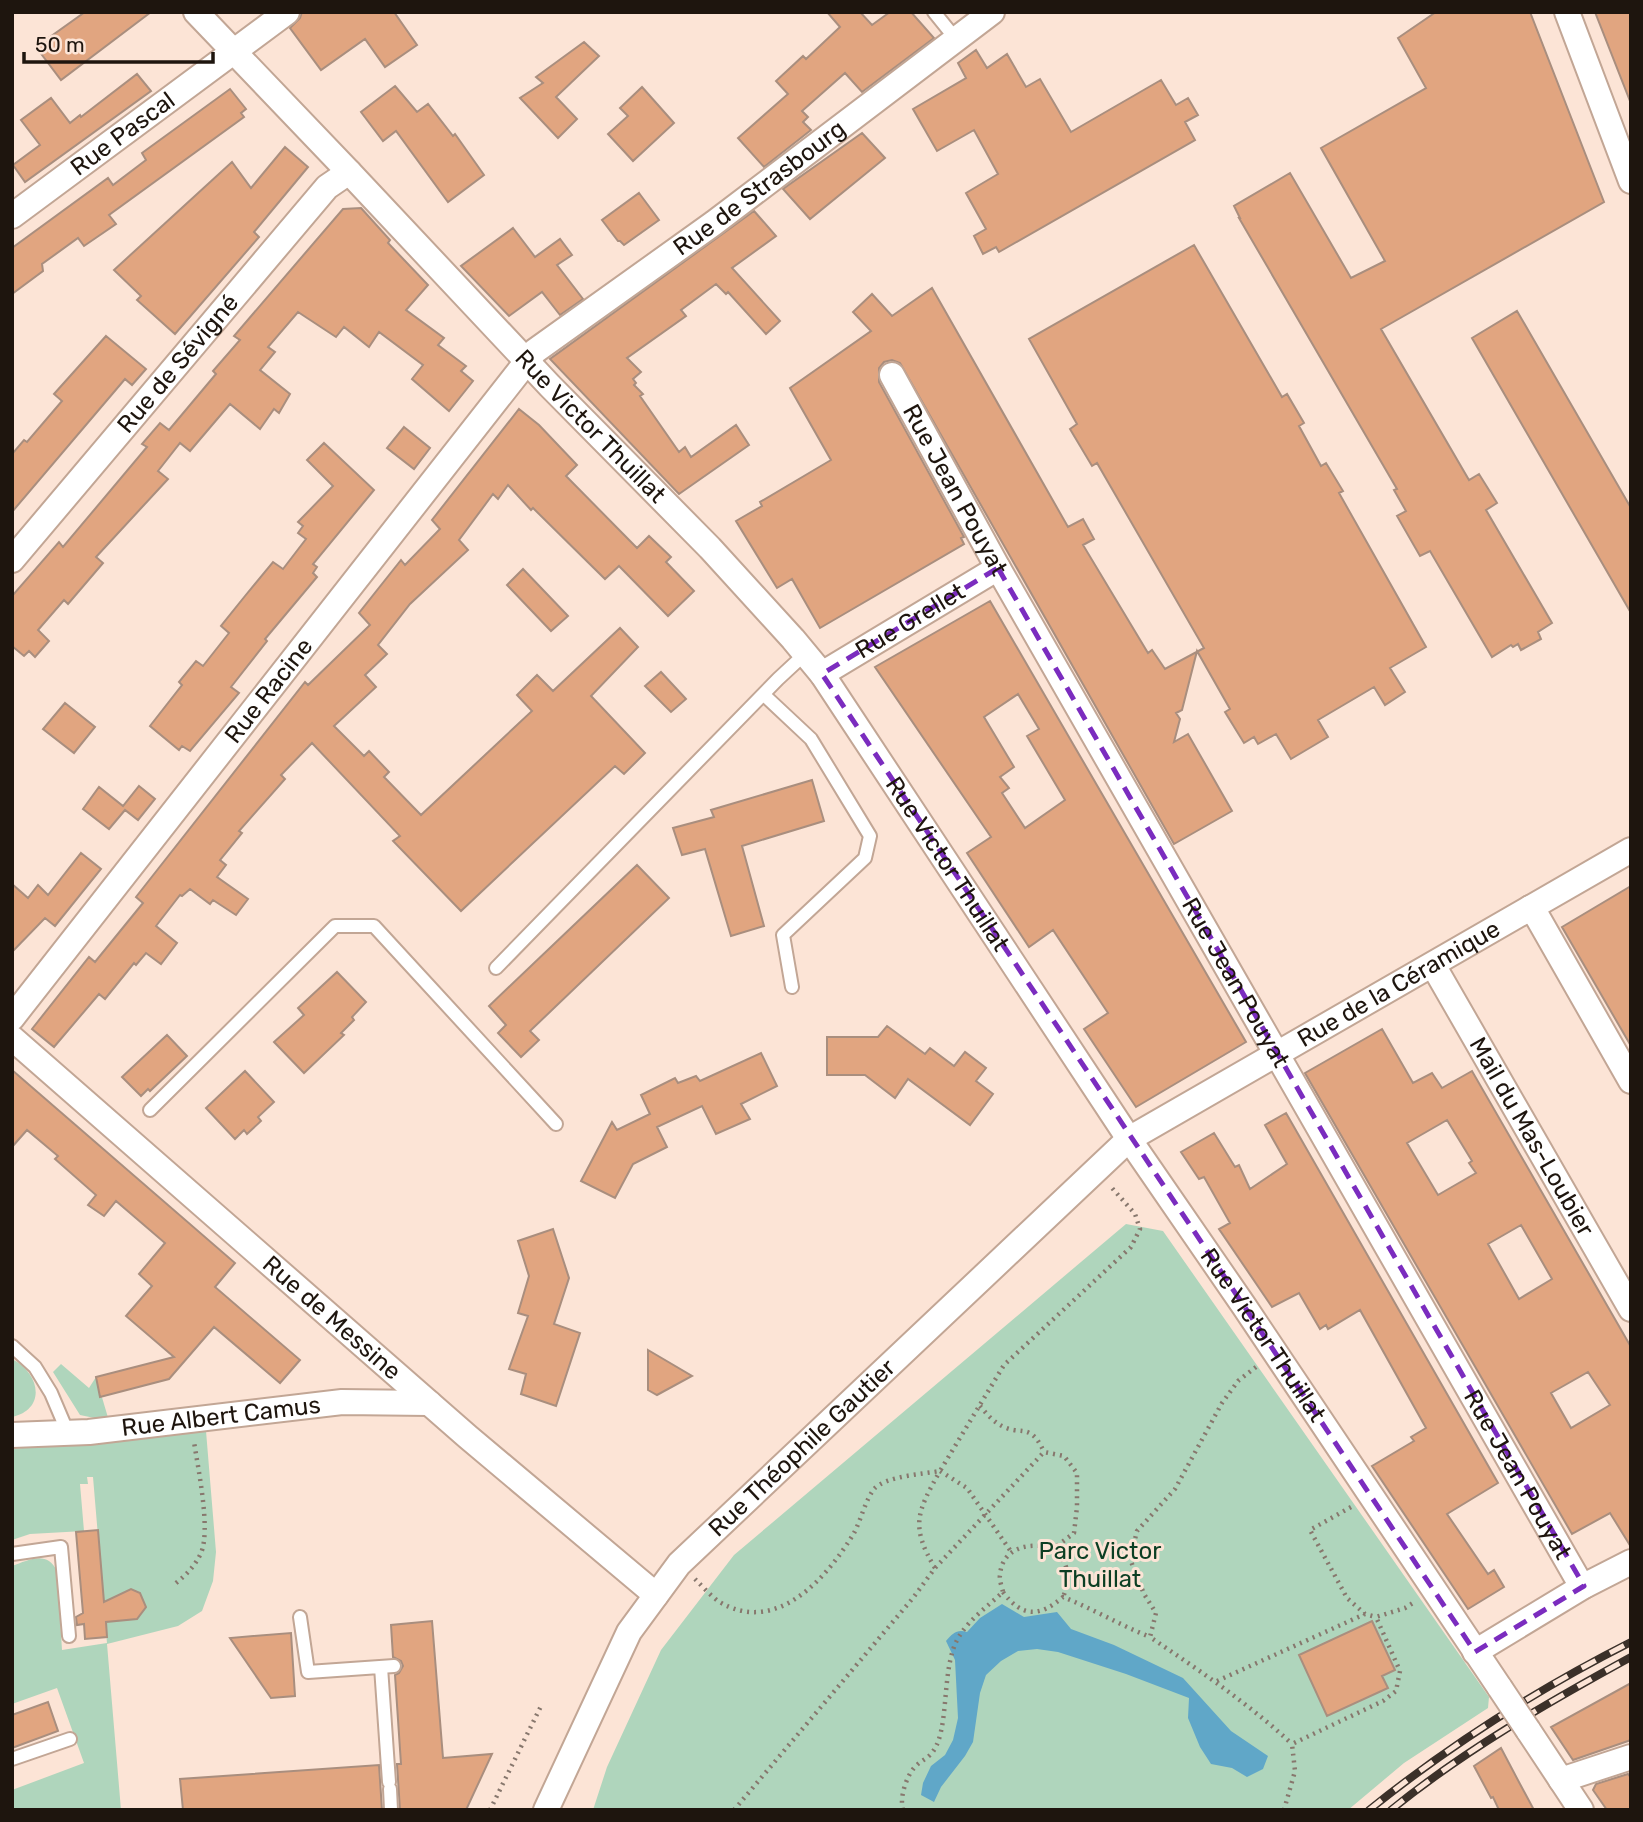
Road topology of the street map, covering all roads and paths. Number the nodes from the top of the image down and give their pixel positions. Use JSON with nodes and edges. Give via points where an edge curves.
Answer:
{"nodes":[{"id":1,"x":196,"y":12,"type":"edge"},
{"id":2,"x":287,"y":12,"type":"edge"},
{"id":3,"x":934,"y":12,"type":"edge"},
{"id":4,"x":992,"y":12,"type":"edge"},
{"id":5,"x":1567,"y":12,"type":"edge"},
{"id":6,"x":955,"y":38,"type":"junction"},
{"id":7,"x":233,"y":51,"type":"junction"},
{"id":8,"x":349,"y":172,"type":"junction"},
{"id":9,"x":1631,"y":181,"type":"edge"},
{"id":10,"x":12,"y":215,"type":"edge"},
{"id":11,"x":527,"y":361,"type":"junction"},
{"id":12,"x":892,"y":375,"type":"dead end"},
{"id":13,"x":12,"y":560,"type":"edge"},
{"id":14,"x":998,"y":568,"type":"junction"},
{"id":15,"x":806,"y":653,"type":"junction"},
{"id":16,"x":822,"y":674,"type":"junction"},
{"id":17,"x":764,"y":695,"type":"junction"},
{"id":18,"x":1631,"y":850,"type":"edge"},
{"id":19,"x":1530,"y":908,"type":"junction"},
{"id":20,"x":1433,"y":965,"type":"junction"},
{"id":21,"x":496,"y":968,"type":"dead end"},
{"id":22,"x":792,"y":987,"type":"dead end"},
{"id":23,"x":12,"y":1018,"type":"edge"},
{"id":24,"x":12,"y":1038,"type":"edge"},
{"id":25,"x":1276,"y":1056,"type":"junction"},
{"id":26,"x":1631,"y":1081,"type":"edge"},
{"id":27,"x":150,"y":1110,"type":"dead end"},
{"id":28,"x":556,"y":1125,"type":"dead end"},
{"id":29,"x":1129,"y":1139,"type":"junction"},
{"id":30,"x":1097,"y":1170,"type":"junction"},
{"id":31,"x":1631,"y":1309,"type":"edge"},
{"id":32,"x":12,"y":1346,"type":"edge"},
{"id":33,"x":1275,"y":1352,"type":"junction"},
{"id":34,"x":429,"y":1403,"type":"junction"},
{"id":35,"x":980,"y":1406,"type":"junction"},
{"id":36,"x":190,"y":1420,"type":"junction"},
{"id":37,"x":68,"y":1433,"type":"junction"},
{"id":38,"x":12,"y":1435,"type":"edge"},
{"id":39,"x":1044,"y":1452,"type":"junction"},
{"id":40,"x":940,"y":1471,"type":"junction"},
{"id":41,"x":1371,"y":1496,"type":"junction"},
{"id":42,"x":984,"y":1516,"type":"junction"},
{"id":43,"x":1053,"y":1549,"type":"junction"},
{"id":44,"x":1012,"y":1553,"type":"junction"},
{"id":45,"x":12,"y":1554,"type":"edge"},
{"id":46,"x":1631,"y":1562,"type":"edge"},
{"id":47,"x":678,"y":1564,"type":"junction"},
{"id":48,"x":935,"y":1568,"type":"junction"},
{"id":49,"x":176,"y":1583,"type":"dead end"},
{"id":50,"x":1584,"y":1586,"type":"junction"},
{"id":51,"x":1435,"y":1591,"type":"junction"},
{"id":52,"x":1003,"y":1592,"type":"junction"},
{"id":53,"x":656,"y":1595,"type":"junction"},
{"id":54,"x":1063,"y":1597,"type":"junction"},
{"id":55,"x":1365,"y":1614,"type":"junction"},
{"id":56,"x":300,"y":1617,"type":"dead end"},
{"id":57,"x":1376,"y":1617,"type":"junction"},
{"id":58,"x":69,"y":1636,"type":"dead end"},
{"id":59,"x":1150,"y":1637,"type":"junction"},
{"id":60,"x":1475,"y":1652,"type":"junction"},
{"id":61,"x":394,"y":1666,"type":"dead end"},
{"id":62,"x":380,"y":1667,"type":"junction"},
{"id":63,"x":1217,"y":1682,"type":"junction"},
{"id":64,"x":541,"y":1706,"type":"dead end"},
{"id":65,"x":70,"y":1739,"type":"dead end"},
{"id":66,"x":1292,"y":1744,"type":"junction"},
{"id":67,"x":1631,"y":1757,"type":"edge"},
{"id":68,"x":12,"y":1759,"type":"edge"},
{"id":69,"x":1561,"y":1780,"type":"junction"},
{"id":70,"x":391,"y":1810,"type":"edge"},
{"id":71,"x":490,"y":1810,"type":"edge"},
{"id":72,"x":546,"y":1810,"type":"edge"},
{"id":73,"x":734,"y":1810,"type":"edge"},
{"id":74,"x":903,"y":1810,"type":"edge"},
{"id":75,"x":1284,"y":1810,"type":"edge"},
{"id":76,"x":1581,"y":1810,"type":"edge"}],
"edges":[{"from":1,"to":7,"type":"street","name":"Rue Victor Thuillat"},
{"from":2,"to":7,"type":"street","name":"Rue Pascal"},
{"from":3,"to":6,"type":"lane"},
{"from":4,"to":6,"type":"street","name":"Rue de Strasbourg"},
{"from":5,"to":9,"type":"street"},
{"from":6,"to":11,"type":"street","name":"Rue de Strasbourg"},
{"from":7,"to":8,"type":"street","name":"Rue Victor Thuillat"},
{"from":7,"to":10,"type":"street","name":"Rue Pascal"},
{"from":8,"to":11,"type":"street","name":"Rue Victor Thuillat"},
{"from":8,"to":13,"type":"street","name":"Rue de Sévigné","via":[[327,187]]},
{"from":11,"to":15,"type":"street","name":"Rue Victor Thuillat"},
{"from":11,"to":23,"type":"street","name":"Rue Racine"},
{"from":12,"to":14,"type":"street","name":"Rue Jean Pouyat"},
{"from":14,"to":16,"type":"street","name":"Rue Grellet"},
{"from":14,"to":25,"type":"street","name":"Rue Jean Pouyat"},
{"from":15,"to":16,"type":"street","name":"Rue Victor Thuillat"},
{"from":15,"to":17,"type":"lane"},
{"from":16,"to":29,"type":"street","name":"Rue Victor Thuillat"},
{"from":17,"to":21,"type":"lane"},
{"from":17,"to":22,"type":"lane","via":[[811,739],[870,836],[865,858],[783,935]]},
{"from":18,"to":19,"type":"street","name":"Rue de la Céramique"},
{"from":19,"to":20,"type":"street","name":"Rue de la Céramique"},
{"from":19,"to":26,"type":"street"},
{"from":20,"to":25,"type":"street","name":"Rue de la Céramique"},
{"from":20,"to":31,"type":"street","name":"Mail du Mas-Loubier"},
{"from":24,"to":34,"type":"street","name":"Rue de Messine"},
{"from":25,"to":29,"type":"street","name":"Rue de la Céramique"},
{"from":25,"to":50,"type":"street","name":"Rue Jean Pouyat"},
{"from":27,"to":28,"type":"lane","via":[[335,926],[374,926]]},
{"from":29,"to":30,"type":"street","name":"Rue Théophile Gautier"},
{"from":29,"to":33,"type":"street","name":"Rue Victor Thuillat"},
{"from":30,"to":35,"type":"path","via":[[1135,1214],[1140,1229],[1131,1247],[1004,1365]]},
{"from":30,"to":47,"type":"street","name":"Rue Théophile Gautier"},
{"from":32,"to":37,"type":"lane","via":[[36,1367]]},
{"from":33,"to":41,"type":"street","name":"Rue Victor Thuillat"},
{"from":33,"to":59,"type":"path","via":[[1238,1381],[1175,1489],[1137,1531],[1130,1559],[1156,1613]]},
{"from":34,"to":36,"type":"street","name":"Rue Albert Camus","via":[[342,1402]]},
{"from":34,"to":53,"type":"street","name":"Rue de Messine"},
{"from":35,"to":39,"type":"path","via":[[997,1423],[1029,1431]]},
{"from":35,"to":40,"type":"path"},
{"from":36,"to":37,"type":"street","name":"Rue Albert Camus"},
{"from":36,"to":49,"type":"path","via":[[204,1517],[202,1550],[190,1572]]},
{"from":37,"to":38,"type":"street","name":"Rue Albert Camus"},
{"from":39,"to":42,"type":"path"},
{"from":39,"to":43,"type":"path","via":[[1064,1456],[1077,1474],[1074,1533]]},
{"from":40,"to":42,"type":"path","via":[[967,1489]]},
{"from":40,"to":47,"type":"path","via":[[894,1478],[875,1488],[829,1569],[802,1596],[777,1609],[746,1611],[719,1601]]},
{"from":40,"to":48,"type":"path","via":[[925,1498],[918,1530]]},
{"from":41,"to":51,"type":"street","name":"Rue Victor Thuillat"},
{"from":41,"to":55,"type":"path","via":[[1310,1530],[1347,1598]]},
{"from":42,"to":44,"type":"path"},
{"from":42,"to":48,"type":"path"},
{"from":43,"to":44,"type":"path","via":[[1038,1544]]},
{"from":43,"to":54,"type":"path","via":[[1068,1569]]},
{"from":44,"to":52,"type":"path","via":[[1000,1575]]},
{"from":45,"to":58,"type":"lane","via":[[61,1547]]},
{"from":46,"to":50,"type":"street"},
{"from":47,"to":53,"type":"street","name":"Rue Théophile Gautier"},
{"from":48,"to":73,"type":"path"},
{"from":50,"to":60,"type":"street"},
{"from":51,"to":57,"type":"path"},
{"from":51,"to":60,"type":"street","name":"Rue Victor Thuillat"},
{"from":52,"to":54,"type":"path","via":[[1012,1604],[1029,1612],[1049,1609]]},
{"from":52,"to":74,"type":"path","via":[[959,1636],[947,1671],[940,1737],[932,1754],[914,1766],[904,1789]]},
{"from":53,"to":72,"type":"street","name":"Rue Théophile Gautier","via":[[629,1632]]},
{"from":54,"to":59,"type":"path"},
{"from":55,"to":57,"type":"path"},
{"from":55,"to":63,"type":"path"},
{"from":56,"to":62,"type":"lane","via":[[308,1672]]},
{"from":57,"to":66,"type":"path","via":[[1400,1671],[1396,1691]]},
{"from":59,"to":63,"type":"path"},
{"from":60,"to":69,"type":"street","name":"Rue Victor Thuillat","bridge":true},
{"from":61,"to":62,"type":"lane"},
{"from":62,"to":70,"type":"lane"},
{"from":63,"to":66,"type":"path"},
{"from":64,"to":71,"type":"path"},
{"from":65,"to":68,"type":"lane"},
{"from":66,"to":75,"type":"path","via":[[1294,1771]]},
{"from":67,"to":69,"type":"street"},
{"from":69,"to":76,"type":"street","name":"Rue Victor Thuillat"}]}
